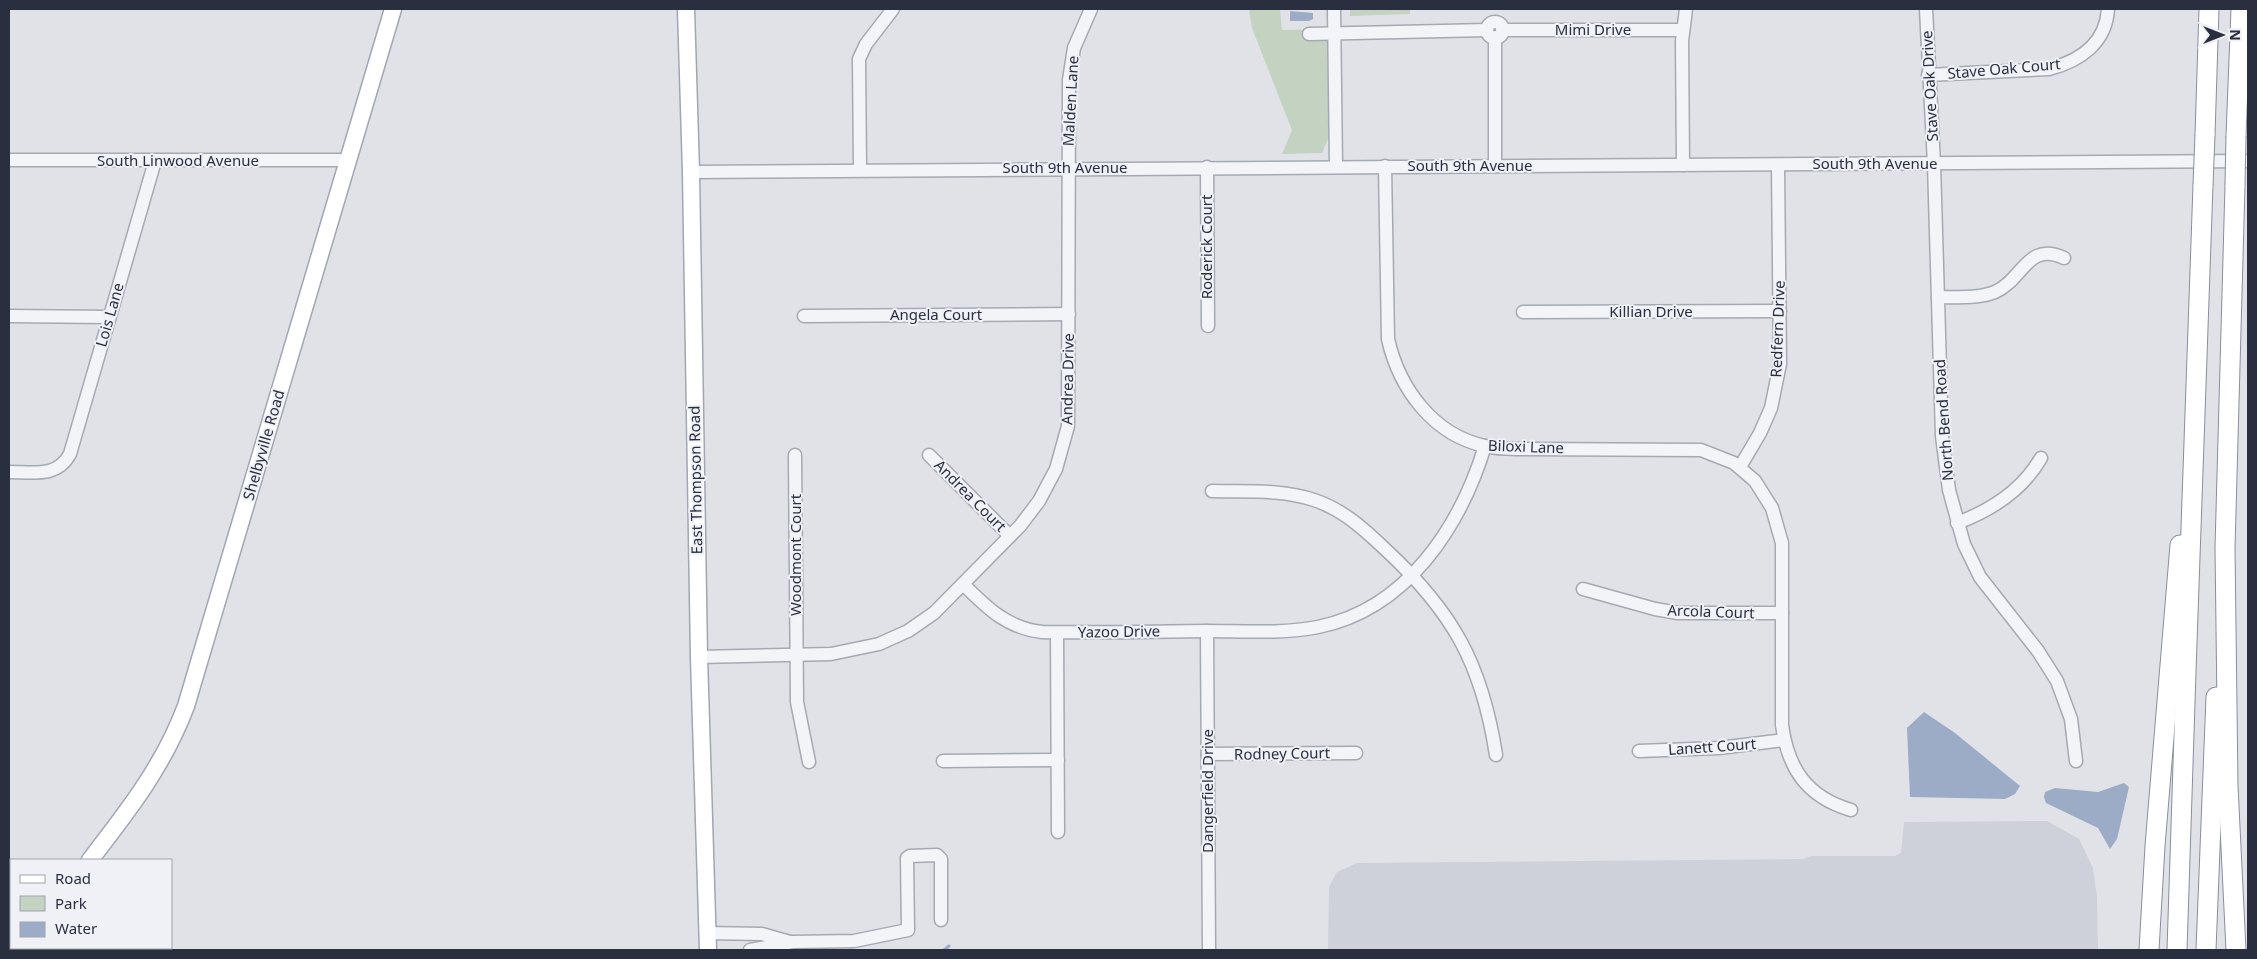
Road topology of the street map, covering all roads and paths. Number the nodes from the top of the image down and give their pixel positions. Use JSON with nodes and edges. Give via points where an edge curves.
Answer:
{"nodes":[{"id":1,"x":393,"y":9,"type":"edge"},
{"id":2,"x":686,"y":9,"type":"edge"},
{"id":3,"x":893,"y":9,"type":"edge"},
{"id":4,"x":1091,"y":9,"type":"edge"},
{"id":5,"x":1334,"y":9,"type":"edge"},
{"id":6,"x":1686,"y":9,"type":"edge"},
{"id":7,"x":1926,"y":9,"type":"edge"},
{"id":8,"x":2108,"y":9,"type":"edge"},
{"id":9,"x":2209,"y":9,"type":"edge"},
{"id":10,"x":2241,"y":9,"type":"edge"},
{"id":11,"x":1495,"y":26,"type":"edge"},
{"id":12,"x":1683,"y":30,"type":"junction"},
{"id":13,"x":1335,"y":32,"type":"junction"},
{"id":14,"x":1308,"y":34,"type":"dead end"},
{"id":15,"x":1928,"y":75,"type":"junction"},
{"id":16,"x":9,"y":160,"type":"edge"},
{"id":17,"x":348,"y":160,"type":"junction"},
{"id":18,"x":155,"y":161,"type":"junction"},
{"id":19,"x":2248,"y":161,"type":"edge"},
{"id":20,"x":1934,"y":164,"type":"junction"},
{"id":21,"x":1683,"y":165,"type":"junction"},
{"id":22,"x":1778,"y":165,"type":"junction"},
{"id":23,"x":1336,"y":166,"type":"junction"},
{"id":24,"x":1385,"y":166,"type":"junction"},
{"id":25,"x":1496,"y":166,"type":"junction"},
{"id":26,"x":1207,"y":167,"type":"junction"},
{"id":27,"x":1067,"y":168,"type":"junction"},
{"id":28,"x":860,"y":169,"type":"junction"},
{"id":29,"x":691,"y":172,"type":"junction"},
{"id":30,"x":2064,"y":258,"type":"dead end"},
{"id":31,"x":1938,"y":297,"type":"junction"},
{"id":32,"x":1780,"y":311,"type":"junction"},
{"id":33,"x":1523,"y":312,"type":"dead end"},
{"id":34,"x":1069,"y":314,"type":"junction"},
{"id":35,"x":9,"y":316,"type":"edge"},
{"id":36,"x":804,"y":316,"type":"dead end"},
{"id":37,"x":109,"y":317,"type":"junction"},
{"id":38,"x":1208,"y":326,"type":"dead end"},
{"id":39,"x":1485,"y":446,"type":"junction"},
{"id":40,"x":796,"y":455,"type":"dead end"},
{"id":41,"x":929,"y":455,"type":"dead end"},
{"id":42,"x":2041,"y":458,"type":"dead end"},
{"id":43,"x":2192,"y":459,"type":"junction"},
{"id":44,"x":1740,"y":467,"type":"junction"},
{"id":45,"x":9,"y":472,"type":"edge"},
{"id":46,"x":1212,"y":491,"type":"dead end"},
{"id":47,"x":1957,"y":523,"type":"junction"},
{"id":48,"x":1010,"y":536,"type":"junction"},
{"id":49,"x":2224,"y":548,"type":"junction"},
{"id":50,"x":1412,"y":574,"type":"junction"},
{"id":51,"x":963,"y":584,"type":"junction"},
{"id":52,"x":1583,"y":590,"type":"dead end"},
{"id":53,"x":1782,"y":613,"type":"junction"},
{"id":54,"x":1207,"y":631,"type":"junction"},
{"id":55,"x":1057,"y":633,"type":"junction"},
{"id":56,"x":796,"y":655,"type":"junction"},
{"id":57,"x":699,"y":657,"type":"junction"},
{"id":58,"x":1784,"y":740,"type":"junction"},
{"id":59,"x":1639,"y":750,"type":"dead end"},
{"id":60,"x":1356,"y":753,"type":"dead end"},
{"id":61,"x":1208,"y":754,"type":"junction"},
{"id":62,"x":1496,"y":755,"type":"dead end"},
{"id":63,"x":1058,"y":760,"type":"junction"},
{"id":64,"x":2076,"y":761,"type":"dead end"},
{"id":65,"x":809,"y":762,"type":"dead end"},
{"id":66,"x":943,"y":762,"type":"dead end"},
{"id":67,"x":1851,"y":810,"type":"dead end"},
{"id":68,"x":1058,"y":832,"type":"dead end"},
{"id":69,"x":2155,"y":846,"type":"junction"},
{"id":70,"x":91,"y":859,"type":"edge"},
{"id":71,"x":941,"y":920,"type":"dead end"},
{"id":72,"x":707,"y":933,"type":"junction"},
{"id":73,"x":793,"y":942,"type":"junction"},
{"id":74,"x":809,"y":946,"type":"edge"},
{"id":75,"x":708,"y":950,"type":"edge"},
{"id":76,"x":750,"y":950,"type":"edge"},
{"id":77,"x":1209,"y":950,"type":"edge"},
{"id":78,"x":2138,"y":950,"type":"edge"},
{"id":79,"x":2149,"y":950,"type":"edge"},
{"id":80,"x":2178,"y":950,"type":"edge"},
{"id":81,"x":2206,"y":950,"type":"edge"},
{"id":82,"x":2236,"y":950,"type":"edge"}],
"edges":[{"from":1,"to":17,"type":"main road","name":"Shelbyville Road"},
{"from":2,"to":29,"type":"main road","name":"East Thompson Road"},
{"from":3,"to":28,"type":"street","via":[[866,44],[859,59]]},
{"from":4,"to":27,"type":"street","name":"Malden Lane","via":[[1078,34],[1071,60]]},
{"from":5,"to":13,"type":"street"},
{"from":6,"to":12,"type":"street"},
{"from":7,"to":15,"type":"street","name":"Stave Oak Drive"},
{"from":8,"to":15,"type":"street","name":"Stave Oak Court","via":[[2103,31],[2093,46],[2067,64],[2050,69]]},
{"from":9,"to":43,"type":"highway","bridge":true},
{"from":10,"to":49,"type":"highway","bridge":true},
{"from":11,"to":12,"type":"street","name":"Mimi Drive"},
{"from":11,"to":13,"type":"street","name":"Mimi Drive"},
{"from":11,"to":25,"type":"street"},
{"from":12,"to":21,"type":"street"},
{"from":13,"to":14,"type":"street","name":"Mimi Drive"},
{"from":13,"to":23,"type":"street"},
{"from":15,"to":20,"type":"street","name":"Stave Oak Drive"},
{"from":16,"to":18,"type":"street","name":"South Linwood Avenue"},
{"from":17,"to":18,"type":"street","name":"South Linwood Avenue"},
{"from":17,"to":70,"type":"main road","name":"Shelbyville Road","via":[[182,718],[149,782]]},
{"from":18,"to":37,"type":"street","name":"Lois Lane"},
{"from":19,"to":20,"type":"street","name":"South 9th Avenue"},
{"from":20,"to":22,"type":"street","name":"South 9th Avenue"},
{"from":20,"to":31,"type":"street","name":"North Bend Road"},
{"from":21,"to":22,"type":"street","name":"South 9th Avenue"},
{"from":21,"to":25,"type":"street","name":"South 9th Avenue"},
{"from":22,"to":32,"type":"street","name":"Redfern Drive"},
{"from":23,"to":24,"type":"street","name":"South 9th Avenue"},
{"from":23,"to":26,"type":"street","name":"South 9th Avenue"},
{"from":24,"to":25,"type":"street","name":"South 9th Avenue"},
{"from":24,"to":39,"type":"street","name":"Biloxi Lane","via":[[1386,321],[1392,356],[1410,393],[1430,416],[1460,437]]},
{"from":26,"to":27,"type":"street","name":"South 9th Avenue"},
{"from":26,"to":38,"type":"street","name":"Roderick Court"},
{"from":27,"to":28,"type":"street","name":"South 9th Avenue"},
{"from":27,"to":34,"type":"street","name":"Andrea Drive"},
{"from":28,"to":29,"type":"street","name":"South 9th Avenue"},
{"from":29,"to":57,"type":"main road","name":"East Thompson Road"},
{"from":30,"to":31,"type":"street","via":[[2052,252],[2038,255],[2009,283],[1994,292],[1980,296]]},
{"from":31,"to":47,"type":"street","name":"North Bend Road","via":[[1942,436]]},
{"from":32,"to":33,"type":"street","name":"Killian Drive"},
{"from":32,"to":44,"type":"street","name":"Redfern Drive","via":[[1780,364],[1773,400],[1760,434]]},
{"from":34,"to":36,"type":"street","name":"Angela Court"},
{"from":34,"to":48,"type":"street","name":"Andrea Drive","via":[[1069,403],[1062,452],[1039,501]]},
{"from":35,"to":37,"type":"street"},
{"from":37,"to":45,"type":"street","name":"Lois Lane","via":[[70,454],[62,466],[46,473]]},
{"from":39,"to":44,"type":"street","name":"Biloxi Lane","via":[[1516,449],[1688,449],[1720,456]]},
{"from":39,"to":50,"type":"street","name":"Yazoo Drive","via":[[1470,489],[1453,521]]},
{"from":40,"to":56,"type":"street","name":"Woodmont Court"},
{"from":41,"to":48,"type":"street","name":"Andrea Court"},
{"from":42,"to":47,"type":"street","via":[[2012,492],[1986,511]]},
{"from":43,"to":69,"type":"highway","via":[[2177,569]]},
{"from":43,"to":80,"type":"highway"},
{"from":44,"to":53,"type":"street","via":[[1766,496],[1780,529]]},
{"from":46,"to":50,"type":"street","via":[[1289,494],[1316,500],[1332,507],[1368,533]]},
{"from":47,"to":64,"type":"street","name":"North Bend Road","via":[[1971,561],[1987,588],[2038,651],[2057,681],[2071,719]]},
{"from":48,"to":51,"type":"street","name":"Andrea Drive"},
{"from":49,"to":81,"type":"highway"},
{"from":49,"to":82,"type":"highway","via":[[2228,786]]},
{"from":50,"to":54,"type":"street","name":"Yazoo Drive","via":[[1374,606],[1338,622],[1289,630]]},
{"from":50,"to":62,"type":"street","via":[[1439,605],[1465,647],[1485,698]]},
{"from":51,"to":55,"type":"street","name":"Yazoo Drive","via":[[988,609],[1007,622],[1032,631]]},
{"from":51,"to":56,"type":"street","via":[[934,613],[892,639],[858,650]]},
{"from":52,"to":53,"type":"street","name":"Arcola Court","via":[[1678,613]]},
{"from":53,"to":58,"type":"street"},
{"from":54,"to":55,"type":"street","name":"Yazoo Drive"},
{"from":54,"to":61,"type":"street","name":"Dangerfield Drive"},
{"from":55,"to":63,"type":"street"},
{"from":56,"to":57,"type":"street"},
{"from":56,"to":65,"type":"street","name":"Woodmont Court","via":[[797,702]]},
{"from":57,"to":72,"type":"main road","name":"East Thompson Road"},
{"from":58,"to":59,"type":"street","name":"Lanett Court","via":[[1719,748]]},
{"from":58,"to":67,"type":"street","via":[[1790,762],[1808,787],[1830,803]]},
{"from":60,"to":61,"type":"street","name":"Rodney Court"},
{"from":61,"to":77,"type":"street","name":"Dangerfield Drive"},
{"from":63,"to":66,"type":"street"},
{"from":63,"to":68,"type":"street"},
{"from":69,"to":78,"type":"highway"},
{"from":69,"to":79,"type":"highway"},
{"from":71,"to":74,"type":"street","via":[[940,857],[910,856],[907,858],[908,930]]},
{"from":72,"to":73,"type":"street","via":[[762,934]]},
{"from":72,"to":75,"type":"main road","name":"East Thompson Road"},
{"from":73,"to":74,"type":"street"},
{"from":73,"to":76,"type":"street"}]}
